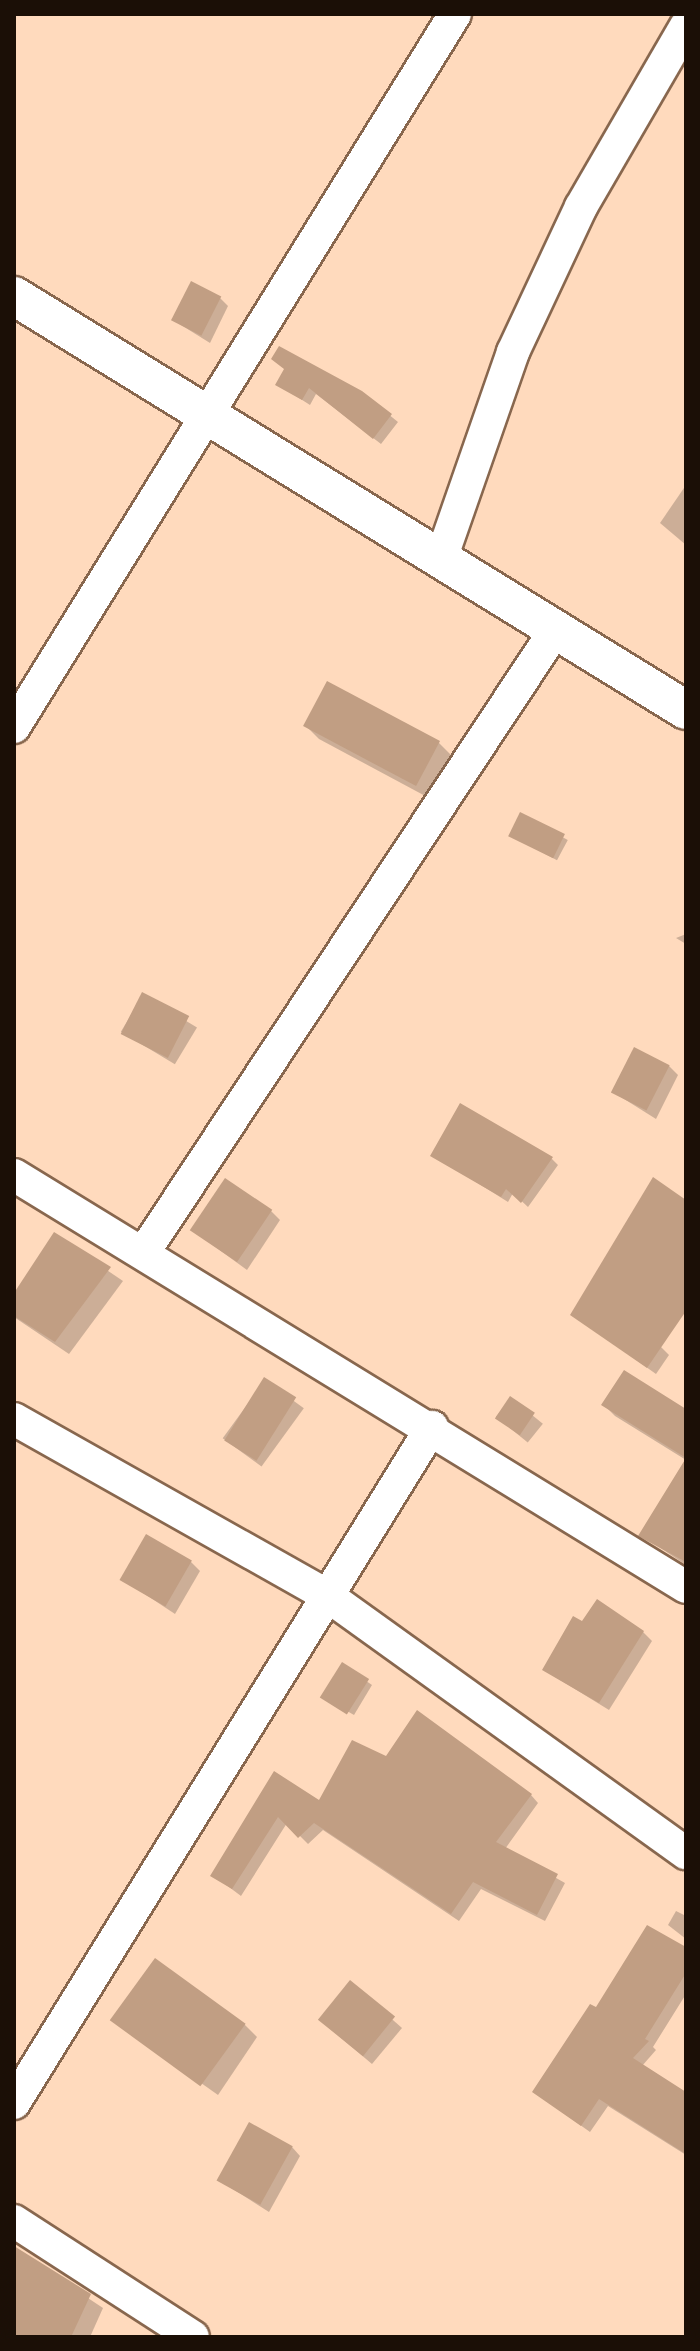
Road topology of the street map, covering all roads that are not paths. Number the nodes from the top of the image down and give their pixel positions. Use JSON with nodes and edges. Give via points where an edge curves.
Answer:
{"nodes":[{"id":1,"x":455,"y":14,"type":"edge"},
{"id":2,"x":686,"y":26,"type":"edge"},
{"id":3,"x":14,"y":296,"type":"edge"},
{"id":4,"x":206,"y":414,"type":"junction"},
{"id":5,"x":441,"y":559,"type":"junction"},
{"id":6,"x":556,"y":629,"type":"junction"},
{"id":7,"x":686,"y":710,"type":"edge"},
{"id":8,"x":14,"y":727,"type":"edge"},
{"id":9,"x":14,"y":1175,"type":"edge"},
{"id":10,"x":144,"y":1252,"type":"junction"},
{"id":11,"x":14,"y":1419,"type":"edge"},
{"id":12,"x":432,"y":1427,"type":"junction"},
{"id":13,"x":686,"y":1587,"type":"edge"},
{"id":14,"x":328,"y":1596,"type":"junction"},
{"id":15,"x":686,"y":1853,"type":"edge"},
{"id":16,"x":14,"y":2103,"type":"edge"},
{"id":17,"x":14,"y":2221,"type":"edge"},
{"id":18,"x":177,"y":2333,"type":"edge"}],
"edges":[{"from":1,"to":4,"type":"street"},
{"from":2,"to":5,"type":"street","via":[[581,207],[513,352]]},
{"from":3,"to":4,"type":"street"},
{"from":4,"to":5,"type":"street"},
{"from":4,"to":8,"type":"street"},
{"from":5,"to":6,"type":"street"},
{"from":6,"to":7,"type":"street"},
{"from":6,"to":10,"type":"street"},
{"from":9,"to":10,"type":"street"},
{"from":10,"to":12,"type":"street"},
{"from":11,"to":14,"type":"street"},
{"from":12,"to":13,"type":"street"},
{"from":12,"to":14,"type":"street"},
{"from":14,"to":15,"type":"street"},
{"from":14,"to":16,"type":"street"},
{"from":17,"to":18,"type":"street"}]}
